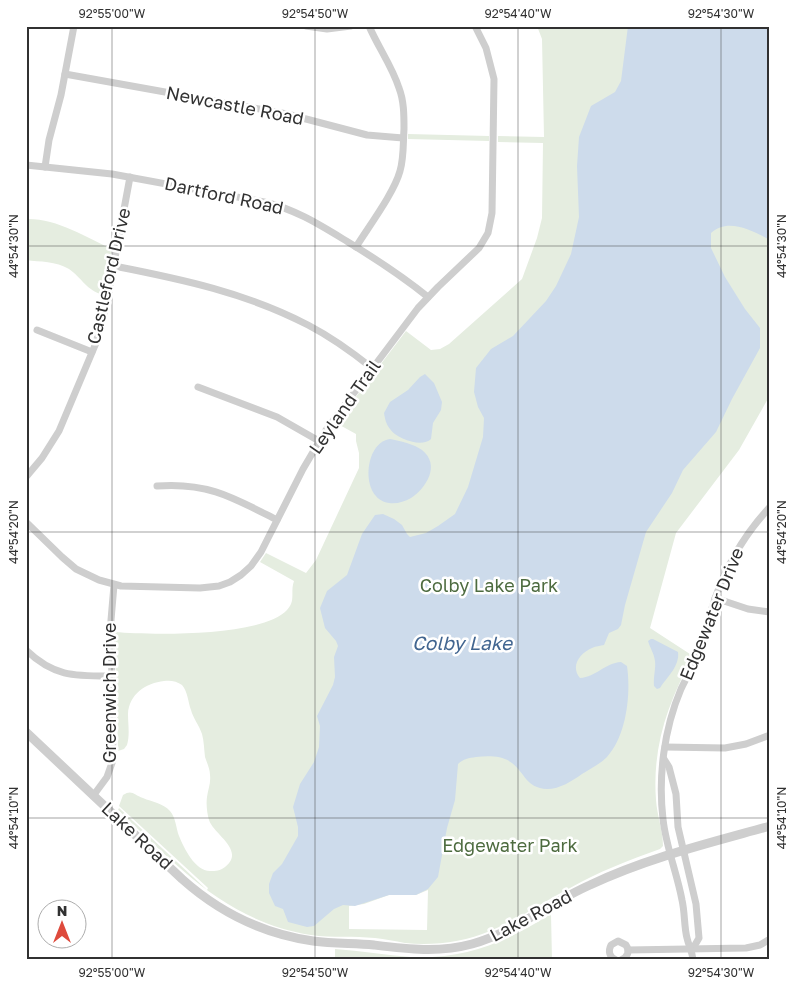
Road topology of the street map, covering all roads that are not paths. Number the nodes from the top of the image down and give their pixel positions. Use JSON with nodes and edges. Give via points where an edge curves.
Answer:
{"nodes":[{"id":1,"x":74,"y":26,"type":"edge"},
{"id":2,"x":306,"y":26,"type":"edge"},
{"id":3,"x":351,"y":26,"type":"edge"},
{"id":4,"x":369,"y":26,"type":"edge"},
{"id":5,"x":475,"y":26,"type":"edge"},
{"id":6,"x":66,"y":74,"type":"junction"},
{"id":7,"x":404,"y":138,"type":"junction"},
{"id":8,"x":26,"y":165,"type":"edge"},
{"id":9,"x":45,"y":167,"type":"junction"},
{"id":10,"x":130,"y":178,"type":"junction"},
{"id":11,"x":356,"y":247,"type":"junction"},
{"id":12,"x":114,"y":266,"type":"junction"},
{"id":13,"x":428,"y":297,"type":"junction"},
{"id":14,"x":37,"y":330,"type":"dead end"},
{"id":15,"x":92,"y":352,"type":"junction"},
{"id":16,"x":372,"y":368,"type":"junction"},
{"id":17,"x":198,"y":387,"type":"dead end"},
{"id":18,"x":318,"y":441,"type":"junction"},
{"id":19,"x":26,"y":477,"type":"edge"},
{"id":20,"x":157,"y":486,"type":"dead end"},
{"id":21,"x":770,"y":507,"type":"edge"},
{"id":22,"x":277,"y":520,"type":"junction"},
{"id":23,"x":26,"y":522,"type":"edge"},
{"id":24,"x":114,"y":585,"type":"junction"},
{"id":25,"x":715,"y":598,"type":"junction"},
{"id":26,"x":770,"y":612,"type":"edge"},
{"id":27,"x":26,"y":650,"type":"edge"},
{"id":28,"x":112,"y":676,"type":"junction"},
{"id":29,"x":26,"y":732,"type":"edge"},
{"id":30,"x":770,"y":735,"type":"edge"},
{"id":31,"x":665,"y":747,"type":"junction"},
{"id":32,"x":664,"y":759,"type":"junction"},
{"id":33,"x":93,"y":796,"type":"junction"},
{"id":34,"x":770,"y":826,"type":"edge"},
{"id":35,"x":684,"y":850,"type":"junction"},
{"id":36,"x":669,"y":854,"type":"junction"},
{"id":37,"x":770,"y":939,"type":"edge"},
{"id":38,"x":628,"y":950,"type":"junction"},
{"id":39,"x":692,"y":950,"type":"junction"},
{"id":40,"x":616,"y":960,"type":"edge"},
{"id":41,"x":621,"y":960,"type":"edge"},
{"id":42,"x":692,"y":960,"type":"edge"}],
"edges":[{"from":1,"to":6,"type":"street"},
{"from":2,"to":3,"type":"street","via":[[327,29]]},
{"from":4,"to":7,"type":"street","via":[[401,93]]},
{"from":5,"to":13,"type":"street","name":"Leyland Trail","via":[[486,48],[494,79],[491,220],[479,248]]},
{"from":6,"to":7,"type":"street","name":"Newcastle Road","via":[[287,114],[367,135]]},
{"from":6,"to":9,"type":"street"},
{"from":7,"to":11,"type":"street","via":[[398,176]]},
{"from":8,"to":9,"type":"street","name":"Dartford Road"},
{"from":9,"to":10,"type":"street","name":"Dartford Road"},
{"from":10,"to":11,"type":"street","name":"Dartford Road","via":[[282,206]]},
{"from":10,"to":12,"type":"street","name":"Castleford Drive"},
{"from":11,"to":13,"type":"street","name":"Dartford Road"},
{"from":12,"to":15,"type":"street","name":"Castleford Drive"},
{"from":12,"to":16,"type":"street","via":[[196,282],[271,308],[326,335]]},
{"from":13,"to":16,"type":"street","name":"Leyland Trail"},
{"from":14,"to":15,"type":"street"},
{"from":15,"to":19,"type":"street","name":"Castleford Drive","via":[[59,431]]},
{"from":16,"to":18,"type":"street","name":"Leyland Trail"},
{"from":17,"to":18,"type":"street","via":[[273,415]]},
{"from":18,"to":22,"type":"street","name":"Leyland Trail"},
{"from":20,"to":22,"type":"street","via":[[213,490]]},
{"from":21,"to":25,"type":"street","name":"Edgewater Drive","via":[[736,550]]},
{"from":22,"to":24,"type":"street","name":"Leyland Trail","via":[[255,561],[227,583],[203,588]]},
{"from":23,"to":24,"type":"street","name":"Leyland Trail","via":[[76,569]]},
{"from":24,"to":28,"type":"street","name":"Greenwich Drive"},
{"from":25,"to":26,"type":"street","via":[[748,609]]},
{"from":25,"to":31,"type":"street","name":"Edgewater Drive","via":[[703,646],[671,716]]},
{"from":27,"to":28,"type":"street","via":[[41,664],[58,672],[74,676]]},
{"from":28,"to":33,"type":"street","name":"Greenwich Drive","via":[[112,763],[106,780]]},
{"from":29,"to":33,"type":"street","name":"Lake Road"},
{"from":30,"to":31,"type":"street","via":[[725,748]]},
{"from":31,"to":32,"type":"street","name":"Edgewater Drive"},
{"from":32,"to":35,"type":"street","name":"Edgewater Drive","via":[[676,794],[678,827]]},
{"from":32,"to":36,"type":"street","name":"Edgewater Drive","via":[[660,794]]},
{"from":33,"to":36,"type":"street","name":"Lake Road","via":[[186,883],[215,905],[268,930],[328,943],[421,950],[470,945],[510,930],[590,884]]},
{"from":34,"to":35,"type":"street","name":"Lake Road"},
{"from":35,"to":36,"type":"street","name":"Lake Road"},
{"from":35,"to":39,"type":"street","name":"Edgewater Drive","via":[[698,917],[699,938]]},
{"from":36,"to":39,"type":"street","name":"Edgewater Drive"},
{"from":37,"to":39,"type":"street","via":[[753,947]]},
{"from":38,"to":39,"type":"street"},
{"from":38,"to":40,"type":"street","via":[[622,941],[613,943],[609,948],[610,954]]},
{"from":38,"to":41,"type":"street"},
{"from":39,"to":42,"type":"street"}]}
